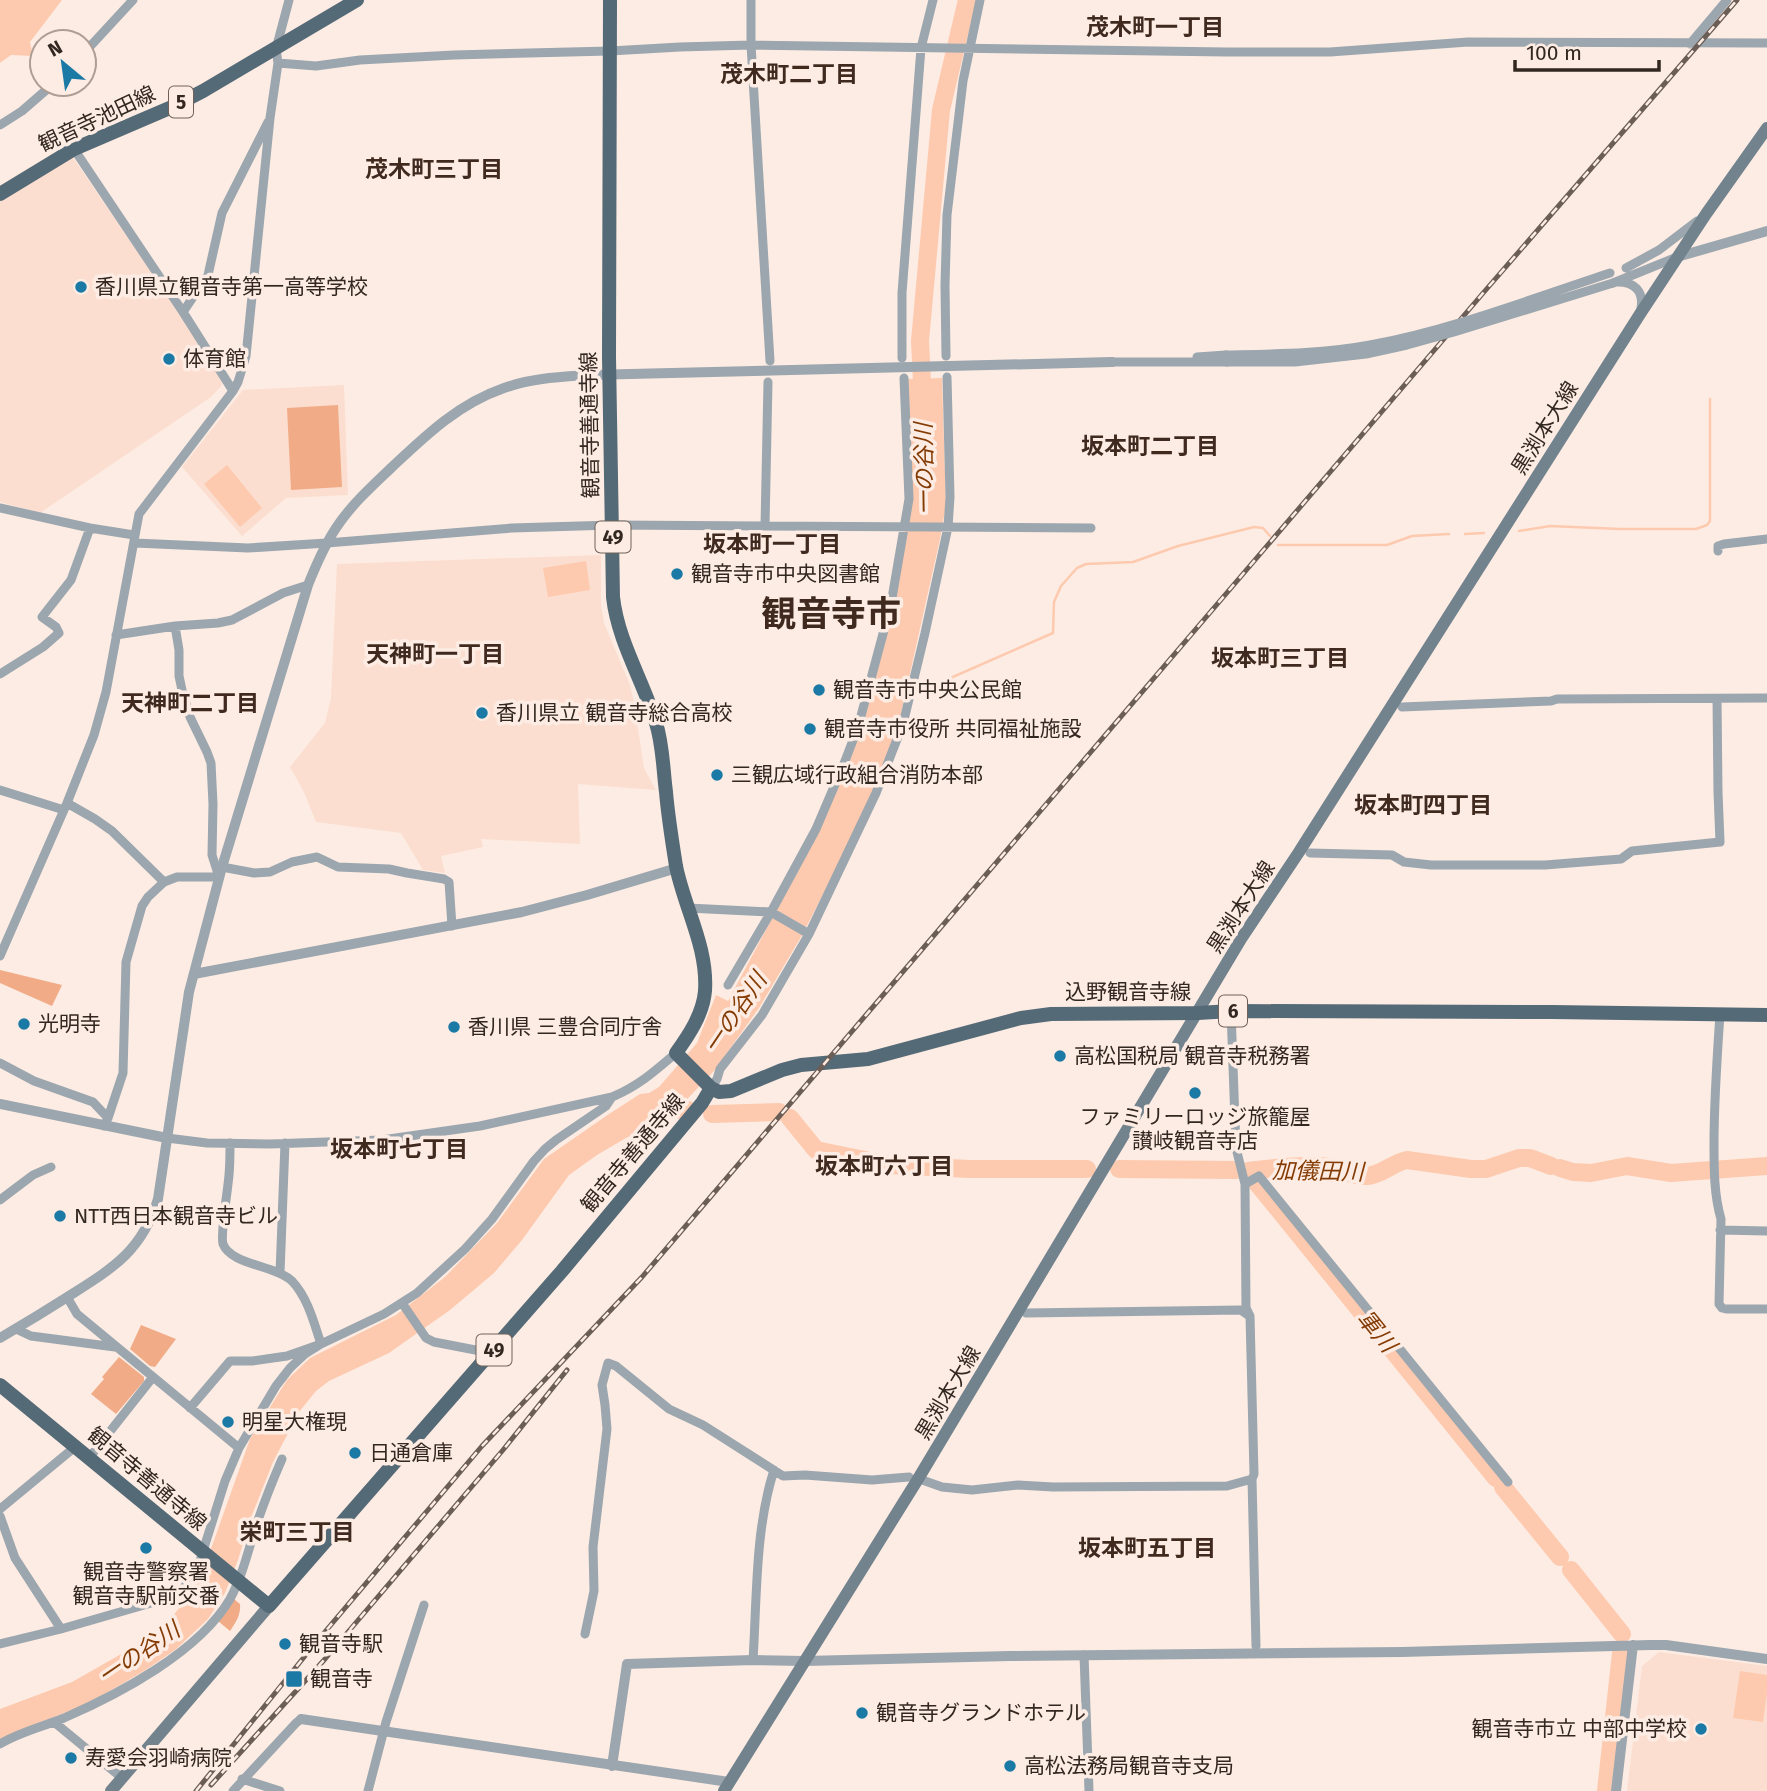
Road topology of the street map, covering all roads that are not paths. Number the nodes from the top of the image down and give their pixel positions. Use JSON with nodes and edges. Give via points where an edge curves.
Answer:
{"nodes":[{"id":1,"x":133,"y":0,"type":"edge"},
{"id":2,"x":289,"y":0,"type":"edge"},
{"id":3,"x":357,"y":0,"type":"edge"},
{"id":4,"x":610,"y":0,"type":"edge"},
{"id":5,"x":751,"y":0,"type":"edge"},
{"id":6,"x":933,"y":0,"type":"edge"},
{"id":7,"x":980,"y":0,"type":"edge"},
{"id":8,"x":1727,"y":0,"type":"edge"},
{"id":9,"x":98,"y":38,"type":"edge"},
{"id":10,"x":1767,"y":43,"type":"edge"},
{"id":11,"x":1690,"y":44,"type":"junction"},
{"id":12,"x":751,"y":45,"type":"junction"},
{"id":13,"x":922,"y":48,"type":"junction"},
{"id":14,"x":968,"y":49,"type":"junction"},
{"id":15,"x":610,"y":51,"type":"junction"},
{"id":16,"x":277,"y":56,"type":"junction"},
{"id":17,"x":37,"y":98,"type":"edge"},
{"id":18,"x":270,"y":118,"type":"junction"},
{"id":19,"x":0,"y":125,"type":"edge"},
{"id":20,"x":1767,"y":128,"type":"edge"},
{"id":21,"x":74,"y":149,"type":"junction"},
{"id":22,"x":0,"y":194,"type":"edge"},
{"id":23,"x":1706,"y":214,"type":"junction"},
{"id":24,"x":1767,"y":230,"type":"edge"},
{"id":25,"x":1677,"y":257,"type":"junction"},
{"id":26,"x":1652,"y":267,"type":"junction"},
{"id":27,"x":1626,"y":268,"type":"junction"},
{"id":28,"x":1611,"y":277,"type":"junction"},
{"id":29,"x":1658,"y":286,"type":"junction"},
{"id":30,"x":183,"y":312,"type":"junction"},
{"id":31,"x":1640,"y":314,"type":"junction"},
{"id":32,"x":1226,"y":359,"type":"junction"},
{"id":33,"x":769,"y":361,"type":"dead end"},
{"id":34,"x":1112,"y":362,"type":"joint"},
{"id":35,"x":946,"y":366,"type":"junction"},
{"id":36,"x":903,"y":368,"type":"junction"},
{"id":37,"x":610,"y":375,"type":"junction"},
{"id":38,"x":768,"y":382,"type":"dead end"},
{"id":39,"x":233,"y":391,"type":"junction"},
{"id":40,"x":0,"y":508,"type":"edge"},
{"id":41,"x":613,"y":525,"type":"junction"},
{"id":42,"x":765,"y":526,"type":"junction"},
{"id":43,"x":948,"y":527,"type":"junction"},
{"id":44,"x":90,"y":528,"type":"junction"},
{"id":45,"x":904,"y":528,"type":"junction"},
{"id":46,"x":1091,"y":528,"type":"dead end"},
{"id":47,"x":1767,"y":538,"type":"edge"},
{"id":48,"x":134,"y":539,"type":"junction"},
{"id":49,"x":327,"y":543,"type":"junction"},
{"id":50,"x":1718,"y":551,"type":"dead end"},
{"id":51,"x":308,"y":585,"type":"junction"},
{"id":52,"x":175,"y":626,"type":"junction"},
{"id":53,"x":116,"y":635,"type":"junction"},
{"id":54,"x":0,"y":674,"type":"edge"},
{"id":55,"x":1767,"y":698,"type":"edge"},
{"id":56,"x":1717,"y":699,"type":"junction"},
{"id":57,"x":1402,"y":707,"type":"dead end"},
{"id":58,"x":0,"y":790,"type":"edge"},
{"id":59,"x":66,"y":807,"type":"junction"},
{"id":60,"x":1310,"y":853,"type":"dead end"},
{"id":61,"x":677,"y":868,"type":"junction"},
{"id":62,"x":221,"y":872,"type":"junction"},
{"id":63,"x":163,"y":882,"type":"junction"},
{"id":64,"x":688,"y":908,"type":"junction"},
{"id":65,"x":771,"y":912,"type":"junction"},
{"id":66,"x":452,"y":926,"type":"junction"},
{"id":67,"x":809,"y":934,"type":"junction"},
{"id":68,"x":1,"y":953,"type":"edge"},
{"id":69,"x":194,"y":974,"type":"junction"},
{"id":70,"x":728,"y":985,"type":"dead end"},
{"id":71,"x":1231,"y":1011,"type":"junction"},
{"id":72,"x":1198,"y":1013,"type":"junction"},
{"id":73,"x":1720,"y":1014,"type":"junction"},
{"id":74,"x":1767,"y":1015,"type":"edge"},
{"id":75,"x":678,"y":1056,"type":"junction"},
{"id":76,"x":0,"y":1063,"type":"edge"},
{"id":77,"x":708,"y":1086,"type":"junction"},
{"id":78,"x":612,"y":1097,"type":"junction"},
{"id":79,"x":0,"y":1104,"type":"edge"},
{"id":80,"x":106,"y":1122,"type":"junction"},
{"id":81,"x":167,"y":1138,"type":"junction"},
{"id":82,"x":230,"y":1143,"type":"junction"},
{"id":83,"x":285,"y":1143,"type":"junction"},
{"id":84,"x":51,"y":1167,"type":"dead end"},
{"id":85,"x":1245,"y":1184,"type":"junction"},
{"id":86,"x":0,"y":1200,"type":"edge"},
{"id":87,"x":1720,"y":1230,"type":"junction"},
{"id":88,"x":1767,"y":1231,"type":"edge"},
{"id":89,"x":280,"y":1273,"type":"junction"},
{"id":90,"x":67,"y":1297,"type":"junction"},
{"id":91,"x":402,"y":1303,"type":"junction"},
{"id":92,"x":1767,"y":1309,"type":"edge"},
{"id":93,"x":1027,"y":1313,"type":"dead end"},
{"id":94,"x":1250,"y":1316,"type":"junction"},
{"id":95,"x":16,"y":1329,"type":"junction"},
{"id":96,"x":0,"y":1338,"type":"edge"},
{"id":97,"x":321,"y":1344,"type":"junction"},
{"id":98,"x":116,"y":1348,"type":"junction"},
{"id":99,"x":491,"y":1353,"type":"junction"},
{"id":100,"x":153,"y":1377,"type":"junction"},
{"id":101,"x":0,"y":1385,"type":"edge"},
{"id":102,"x":190,"y":1408,"type":"junction"},
{"id":103,"x":75,"y":1447,"type":"junction"},
{"id":104,"x":239,"y":1448,"type":"junction"},
{"id":105,"x":89,"y":1458,"type":"junction"},
{"id":106,"x":282,"y":1459,"type":"dead end"},
{"id":107,"x":774,"y":1469,"type":"junction"},
{"id":108,"x":909,"y":1477,"type":"dead end"},
{"id":109,"x":1252,"y":1479,"type":"junction"},
{"id":110,"x":925,"y":1481,"type":"dead end"},
{"id":111,"x":1508,"y":1482,"type":"dead end"},
{"id":112,"x":0,"y":1509,"type":"edge"},
{"id":113,"x":0,"y":1516,"type":"edge"},
{"id":114,"x":203,"y":1553,"type":"junction"},
{"id":115,"x":238,"y":1581,"type":"junction"},
{"id":116,"x":424,"y":1605,"type":"dead end"},
{"id":117,"x":269,"y":1606,"type":"junction"},
{"id":118,"x":61,"y":1629,"type":"junction"},
{"id":119,"x":585,"y":1634,"type":"dead end"},
{"id":120,"x":0,"y":1644,"type":"edge"},
{"id":121,"x":1633,"y":1645,"type":"junction"},
{"id":122,"x":1256,"y":1646,"type":"dead end"},
{"id":123,"x":1084,"y":1655,"type":"junction"},
{"id":124,"x":1767,"y":1659,"type":"edge"},
{"id":125,"x":752,"y":1660,"type":"junction"},
{"id":126,"x":805,"y":1661,"type":"junction"},
{"id":127,"x":301,"y":1719,"type":"joint"},
{"id":128,"x":54,"y":1722,"type":"junction"},
{"id":129,"x":384,"y":1732,"type":"junction"},
{"id":130,"x":0,"y":1744,"type":"edge"},
{"id":131,"x":612,"y":1766,"type":"junction"},
{"id":132,"x":122,"y":1778,"type":"junction"},
{"id":133,"x":242,"y":1779,"type":"junction"},
{"id":134,"x":727,"y":1787,"type":"edge"},
{"id":135,"x":111,"y":1791,"type":"edge"},
{"id":136,"x":233,"y":1791,"type":"edge"},
{"id":137,"x":280,"y":1791,"type":"edge"},
{"id":138,"x":368,"y":1791,"type":"edge"},
{"id":139,"x":1089,"y":1791,"type":"edge"},
{"id":140,"x":1616,"y":1791,"type":"edge"}],
"edges":[{"from":1,"to":9,"type":"street"},
{"from":2,"to":16,"type":"street"},
{"from":3,"to":16,"type":"main road","name":"観音寺池田線","number":"5"},
{"from":4,"to":15,"type":"main road","name":"観音寺善通寺線","number":"49"},
{"from":5,"to":12,"type":"street"},
{"from":6,"to":13,"type":"street"},
{"from":7,"to":14,"type":"street"},
{"from":8,"to":11,"type":"street"},
{"from":10,"to":11,"type":"street"},
{"from":11,"to":14,"type":"street","via":[[1468,42],[1330,52]]},
{"from":12,"to":13,"type":"street"},
{"from":12,"to":15,"type":"street"},
{"from":12,"to":33,"type":"street"},
{"from":13,"to":14,"type":"street"},
{"from":13,"to":36,"type":"street","via":[[902,293]]},
{"from":14,"to":35,"type":"street","via":[[947,215]]},
{"from":15,"to":16,"type":"street","via":[[454,55],[316,66]]},
{"from":15,"to":37,"type":"main road","name":"観音寺善通寺線","number":"49"},
{"from":16,"to":18,"type":"street"},
{"from":16,"to":21,"type":"main road","name":"観音寺池田線","number":"5"},
{"from":17,"to":19,"type":"street"},
{"from":18,"to":30,"type":"street","via":[[222,213],[208,275]]},
{"from":18,"to":39,"type":"street","via":[[246,356]]},
{"from":20,"to":23,"type":"main road","name":"黒渕本大線"},
{"from":21,"to":22,"type":"main road","name":"観音寺池田線","number":"5"},
{"from":21,"to":30,"type":"street"},
{"from":23,"to":25,"type":"main road","name":"黒渕本大線"},
{"from":23,"to":27,"type":"street","via":[[1660,250]]},
{"from":24,"to":25,"type":"street"},
{"from":25,"to":26,"type":"street"},
{"from":25,"to":27,"type":"street"},
{"from":25,"to":29,"type":"main road","name":"黒渕本大線"},
{"from":26,"to":28,"type":"street"},
{"from":26,"to":29,"type":"street","via":[[1661,271]]},
{"from":27,"to":28,"type":"street"},
{"from":28,"to":31,"type":"street","via":[[1639,291],[1643,299]]},
{"from":28,"to":32,"type":"street","bridge":true,"via":[[1388,342]]},
{"from":28,"to":32,"type":"street","bridge":true,"via":[[1454,332],[1366,354],[1296,362]]},
{"from":29,"to":31,"type":"main road","name":"黒渕本大線"},
{"from":30,"to":39,"type":"street"},
{"from":31,"to":72,"type":"main road","name":"黒渕本大線"},
{"from":32,"to":34,"type":"street"},
{"from":34,"to":35,"type":"street"},
{"from":35,"to":36,"type":"street"},
{"from":35,"to":43,"type":"street"},
{"from":36,"to":37,"type":"street"},
{"from":36,"to":45,"type":"street","via":[[909,499]]},
{"from":37,"to":41,"type":"main road","name":"観音寺善通寺線","number":"49"},
{"from":37,"to":49,"type":"street","via":[[524,382],[466,404],[373,485]]},
{"from":38,"to":42,"type":"street"},
{"from":39,"to":48,"type":"street","via":[[139,514]]},
{"from":40,"to":44,"type":"street"},
{"from":41,"to":42,"type":"street"},
{"from":41,"to":49,"type":"street"},
{"from":41,"to":61,"type":"main road","name":"観音寺善通寺線","number":"49","via":[[615,612],[658,727]]},
{"from":42,"to":45,"type":"street"},
{"from":43,"to":45,"type":"street"},
{"from":43,"to":46,"type":"street"},
{"from":43,"to":67,"type":"street","via":[[903,724],[877,793]]},
{"from":44,"to":48,"type":"street"},
{"from":44,"to":54,"type":"street","via":[[71,580],[42,617],[59,633]]},
{"from":45,"to":65,"type":"street","via":[[891,604],[858,727],[816,830]]},
{"from":47,"to":50,"type":"street","via":[[1724,544]]},
{"from":48,"to":49,"type":"street","via":[[248,548]]},
{"from":48,"to":53,"type":"street"},
{"from":49,"to":51,"type":"street"},
{"from":51,"to":52,"type":"street","via":[[232,620]]},
{"from":51,"to":62,"type":"street"},
{"from":52,"to":53,"type":"street"},
{"from":52,"to":62,"type":"street","via":[[182,690],[211,763],[212,855]]},
{"from":53,"to":59,"type":"street","via":[[94,735]]},
{"from":55,"to":56,"type":"street"},
{"from":56,"to":57,"type":"street","via":[[1557,699]]},
{"from":56,"to":60,"type":"street","via":[[1720,842],[1632,851],[1621,859],[1545,865],[1432,865],[1404,862],[1392,855]]},
{"from":58,"to":59,"type":"street"},
{"from":59,"to":63,"type":"street","via":[[112,831]]},
{"from":59,"to":68,"type":"street"},
{"from":61,"to":64,"type":"main road","name":"観音寺善通寺線","number":"49"},
{"from":61,"to":66,"type":"street","via":[[522,912]]},
{"from":62,"to":63,"type":"street"},
{"from":62,"to":66,"type":"street","via":[[270,872],[317,857],[338,867],[444,878],[449,882]]},
{"from":62,"to":69,"type":"street"},
{"from":63,"to":80,"type":"street","via":[[142,906],[125,962],[123,1073]]},
{"from":64,"to":65,"type":"street"},
{"from":64,"to":75,"type":"main road","name":"観音寺善通寺線","number":"49","via":[[699,943],[705,992]]},
{"from":65,"to":67,"type":"street"},
{"from":65,"to":70,"type":"street"},
{"from":66,"to":69,"type":"street"},
{"from":67,"to":77,"type":"street","via":[[762,1015]]},
{"from":69,"to":81,"type":"street"},
{"from":71,"to":72,"type":"main road","name":"込野観音寺線","number":"6"},
{"from":71,"to":73,"type":"main road","name":"込野観音寺線","number":"6"},
{"from":71,"to":85,"type":"street","via":[[1236,1148]]},
{"from":72,"to":77,"type":"main road","name":"込野観音寺線","number":"6","via":[[1021,1018],[868,1059],[801,1065],[732,1091],[719,1092]]},
{"from":72,"to":126,"type":"main road","name":"黒渕本大線"},
{"from":73,"to":74,"type":"main road","name":"込野観音寺線","number":"6"},
{"from":73,"to":87,"type":"street","via":[[1714,1088]]},
{"from":75,"to":77,"type":"main road","name":"観音寺善通寺線"},
{"from":75,"to":78,"type":"street"},
{"from":76,"to":80,"type":"street","via":[[93,1102]]},
{"from":77,"to":99,"type":"main road","name":"観音寺善通寺線","number":"49","via":[[702,1103]]},
{"from":78,"to":83,"type":"street","via":[[425,1135]]},
{"from":78,"to":91,"type":"street","via":[[545,1149],[465,1249]]},
{"from":79,"to":80,"type":"street"},
{"from":80,"to":81,"type":"street"},
{"from":81,"to":82,"type":"street"},
{"from":81,"to":90,"type":"street","via":[[159,1199],[145,1231],[112,1269]]},
{"from":82,"to":83,"type":"street"},
{"from":82,"to":89,"type":"street","via":[[222,1241],[236,1257]]},
{"from":83,"to":89,"type":"street"},
{"from":84,"to":86,"type":"street"},
{"from":85,"to":94,"type":"street","via":[[1246,1308]]},
{"from":85,"to":111,"type":"street","via":[[1259,1176]]},
{"from":87,"to":88,"type":"street"},
{"from":87,"to":92,"type":"street","via":[[1719,1304],[1726,1309]]},
{"from":89,"to":97,"type":"street","via":[[294,1283],[310,1310]]},
{"from":90,"to":95,"type":"street"},
{"from":90,"to":98,"type":"street","via":[[77,1314]]},
{"from":91,"to":97,"type":"street"},
{"from":91,"to":99,"type":"street","via":[[426,1338]]},
{"from":93,"to":94,"type":"street","via":[[1241,1310]]},
{"from":94,"to":109,"type":"street"},
{"from":95,"to":96,"type":"street"},
{"from":95,"to":98,"type":"street","via":[[31,1336]]},
{"from":97,"to":102,"type":"street","via":[[287,1356],[230,1361]]},
{"from":97,"to":104,"type":"street","via":[[290,1368]]},
{"from":98,"to":100,"type":"street"},
{"from":99,"to":117,"type":"main road","name":"観音寺善通寺線","number":"49"},
{"from":100,"to":102,"type":"street"},
{"from":100,"to":105,"type":"street"},
{"from":101,"to":103,"type":"main road","name":"観音寺善通寺線"},
{"from":102,"to":104,"type":"street"},
{"from":103,"to":105,"type":"main road","name":"観音寺善通寺線"},
{"from":103,"to":112,"type":"street"},
{"from":104,"to":114,"type":"street"},
{"from":105,"to":114,"type":"main road","name":"観音寺善通寺線"},
{"from":106,"to":115,"type":"street"},
{"from":107,"to":108,"type":"street","via":[[783,1476]]},
{"from":107,"to":119,"type":"street","via":[[669,1409],[608,1363],[601,1385],[607,1429],[593,1547],[594,1591]]},
{"from":107,"to":125,"type":"street","via":[[762,1521]]},
{"from":109,"to":110,"type":"street","via":[[1227,1486],[1018,1485],[972,1490]]},
{"from":109,"to":122,"type":"street"},
{"from":113,"to":118,"type":"street","via":[[15,1558]]},
{"from":114,"to":115,"type":"main road","name":"観音寺善通寺線"},
{"from":114,"to":118,"type":"street","via":[[183,1589],[158,1601]]},
{"from":115,"to":117,"type":"main road","name":"観音寺善通寺線"},
{"from":115,"to":128,"type":"street","via":[[216,1620],[175,1656],[113,1694]]},
{"from":116,"to":129,"type":"street"},
{"from":117,"to":132,"type":"main road"},
{"from":118,"to":120,"type":"street"},
{"from":121,"to":123,"type":"street"},
{"from":121,"to":124,"type":"street"},
{"from":121,"to":140,"type":"street"},
{"from":123,"to":126,"type":"street"},
{"from":123,"to":139,"type":"street"},
{"from":125,"to":126,"type":"street"},
{"from":125,"to":131,"type":"street","via":[[627,1664]]},
{"from":126,"to":134,"type":"main road","name":"黒渕本大線"},
{"from":127,"to":129,"type":"street"},
{"from":127,"to":133,"type":"street"},
{"from":128,"to":130,"type":"street"},
{"from":128,"to":132,"type":"street"},
{"from":129,"to":131,"type":"street"},
{"from":129,"to":138,"type":"street"},
{"from":131,"to":134,"type":"street"},
{"from":132,"to":135,"type":"main road"},
{"from":133,"to":136,"type":"street"},
{"from":133,"to":137,"type":"street"}]}
